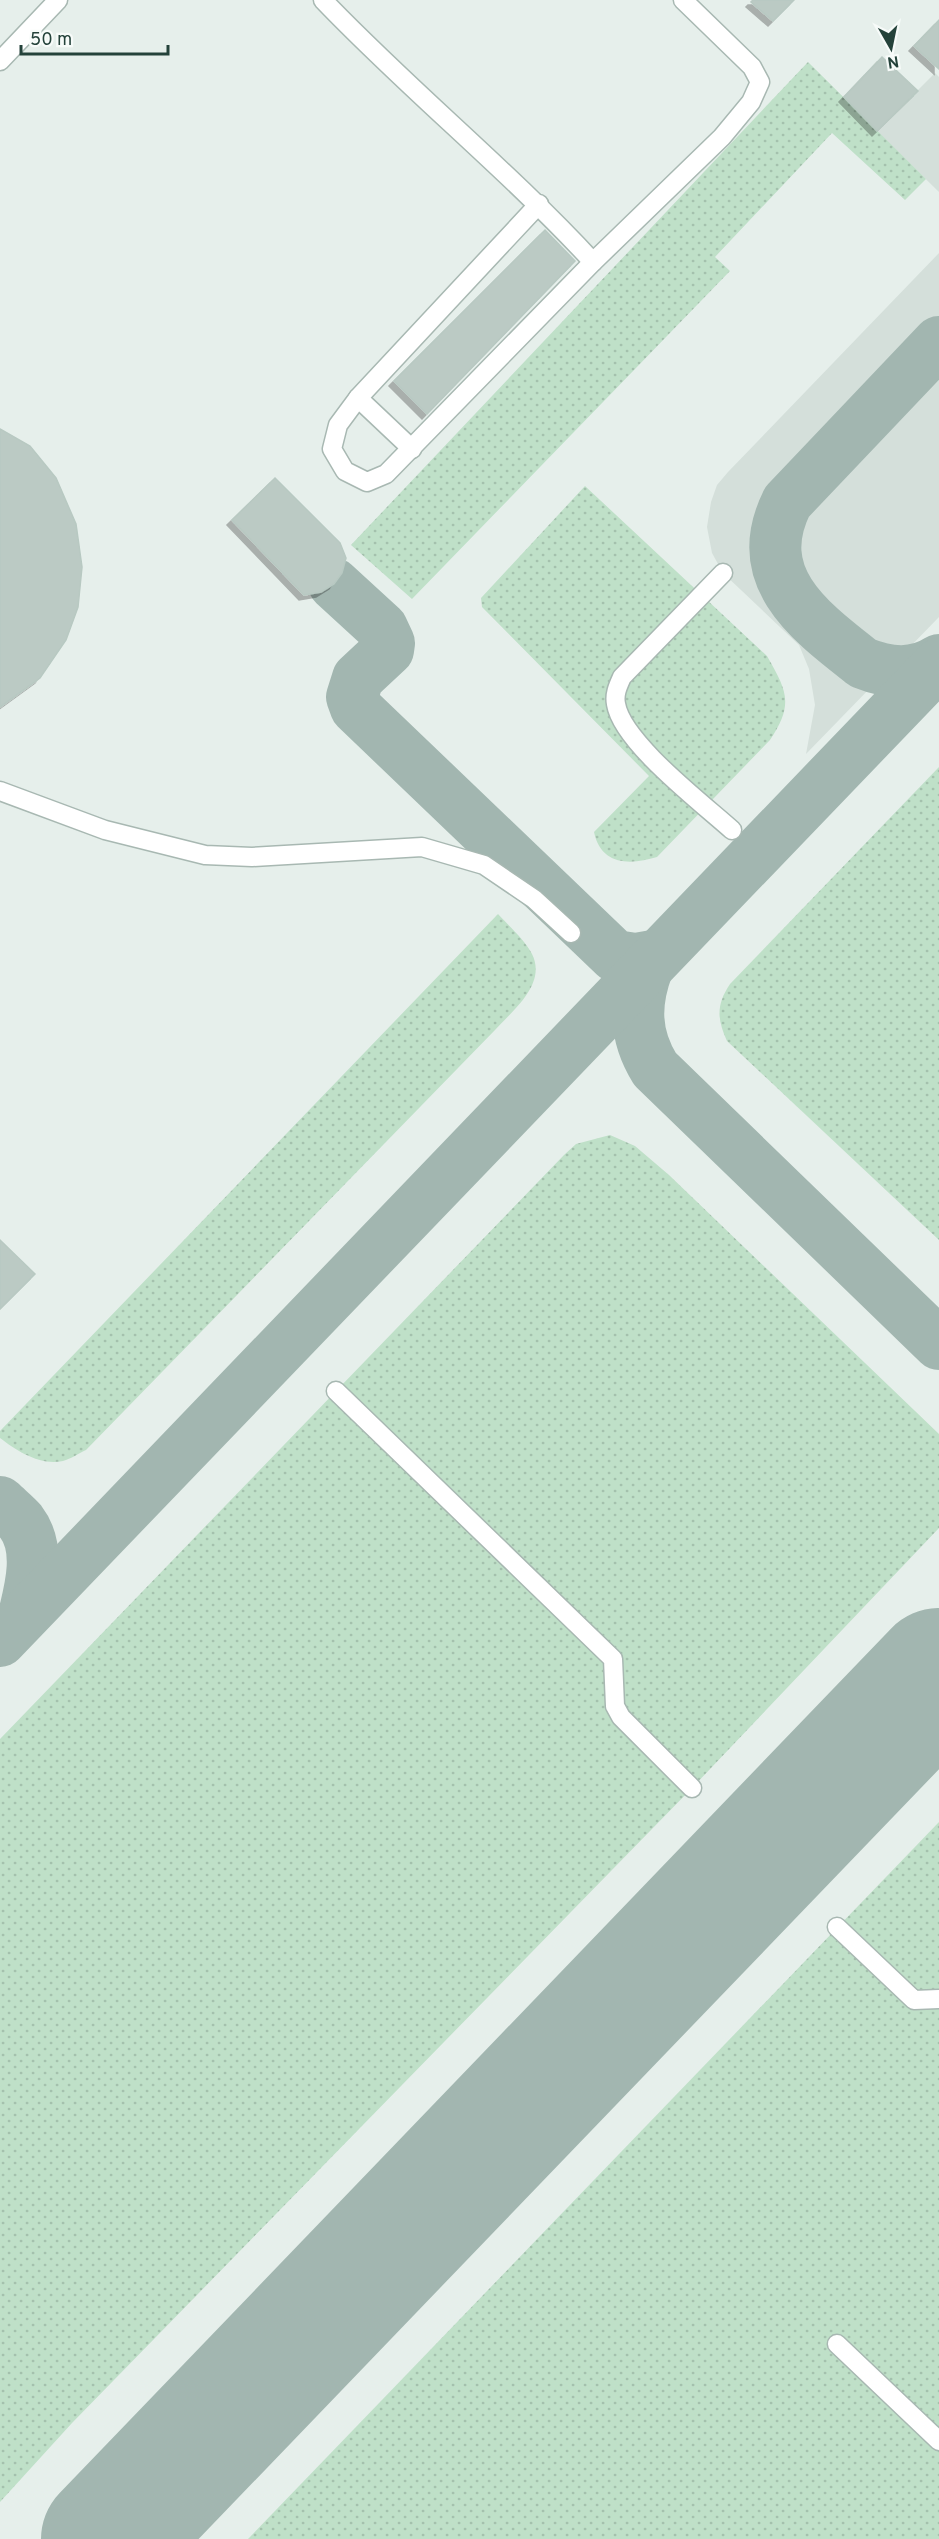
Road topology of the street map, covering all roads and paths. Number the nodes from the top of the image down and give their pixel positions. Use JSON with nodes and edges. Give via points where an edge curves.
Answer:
{"nodes":[{"id":1,"x":58,"y":0,"type":"edge"},
{"id":2,"x":323,"y":0,"type":"edge"},
{"id":3,"x":682,"y":0,"type":"edge"},
{"id":4,"x":0,"y":61,"type":"edge"},
{"id":5,"x":539,"y":204,"type":"junction"},
{"id":6,"x":593,"y":262,"type":"junction"},
{"id":7,"x":358,"y":398,"type":"junction"},
{"id":8,"x":412,"y":449,"type":"junction"},
{"id":9,"x":723,"y":573,"type":"dead end"},
{"id":10,"x":0,"y":791,"type":"edge"},
{"id":11,"x":732,"y":830,"type":"dead end"},
{"id":12,"x":571,"y":933,"type":"dead end"},
{"id":13,"x":336,"y":1391,"type":"dead end"},
{"id":14,"x":692,"y":1788,"type":"dead end"},
{"id":15,"x":837,"y":1927,"type":"dead end"},
{"id":16,"x":939,"y":1999,"type":"edge"},
{"id":17,"x":837,"y":2344,"type":"dead end"},
{"id":18,"x":939,"y":2440,"type":"edge"}],
"edges":[{"from":1,"to":4,"type":"lane"},
{"from":2,"to":5,"type":"lane","via":[[372,51]]},
{"from":3,"to":6,"type":"lane","via":[[752,67],[760,82],[751,102],[722,137]]},
{"from":5,"to":6,"type":"lane"},
{"from":5,"to":7,"type":"lane"},
{"from":6,"to":8,"type":"lane"},
{"from":7,"to":8,"type":"lane"},
{"from":7,"to":8,"type":"lane","via":[[338,425],[332,449],[345,471],[367,482],[386,474]]},
{"from":9,"to":11,"type":"lane","via":[[622,677],[616,699],[623,722],[641,747]]},
{"from":10,"to":12,"type":"lane","via":[[105,830],[205,855],[252,857],[422,847],[484,865],[534,899]]},
{"from":13,"to":14,"type":"lane","via":[[613,1659],[615,1706],[621,1717]]},
{"from":15,"to":16,"type":"lane","via":[[914,2000]]},
{"from":17,"to":18,"type":"lane"}]}
